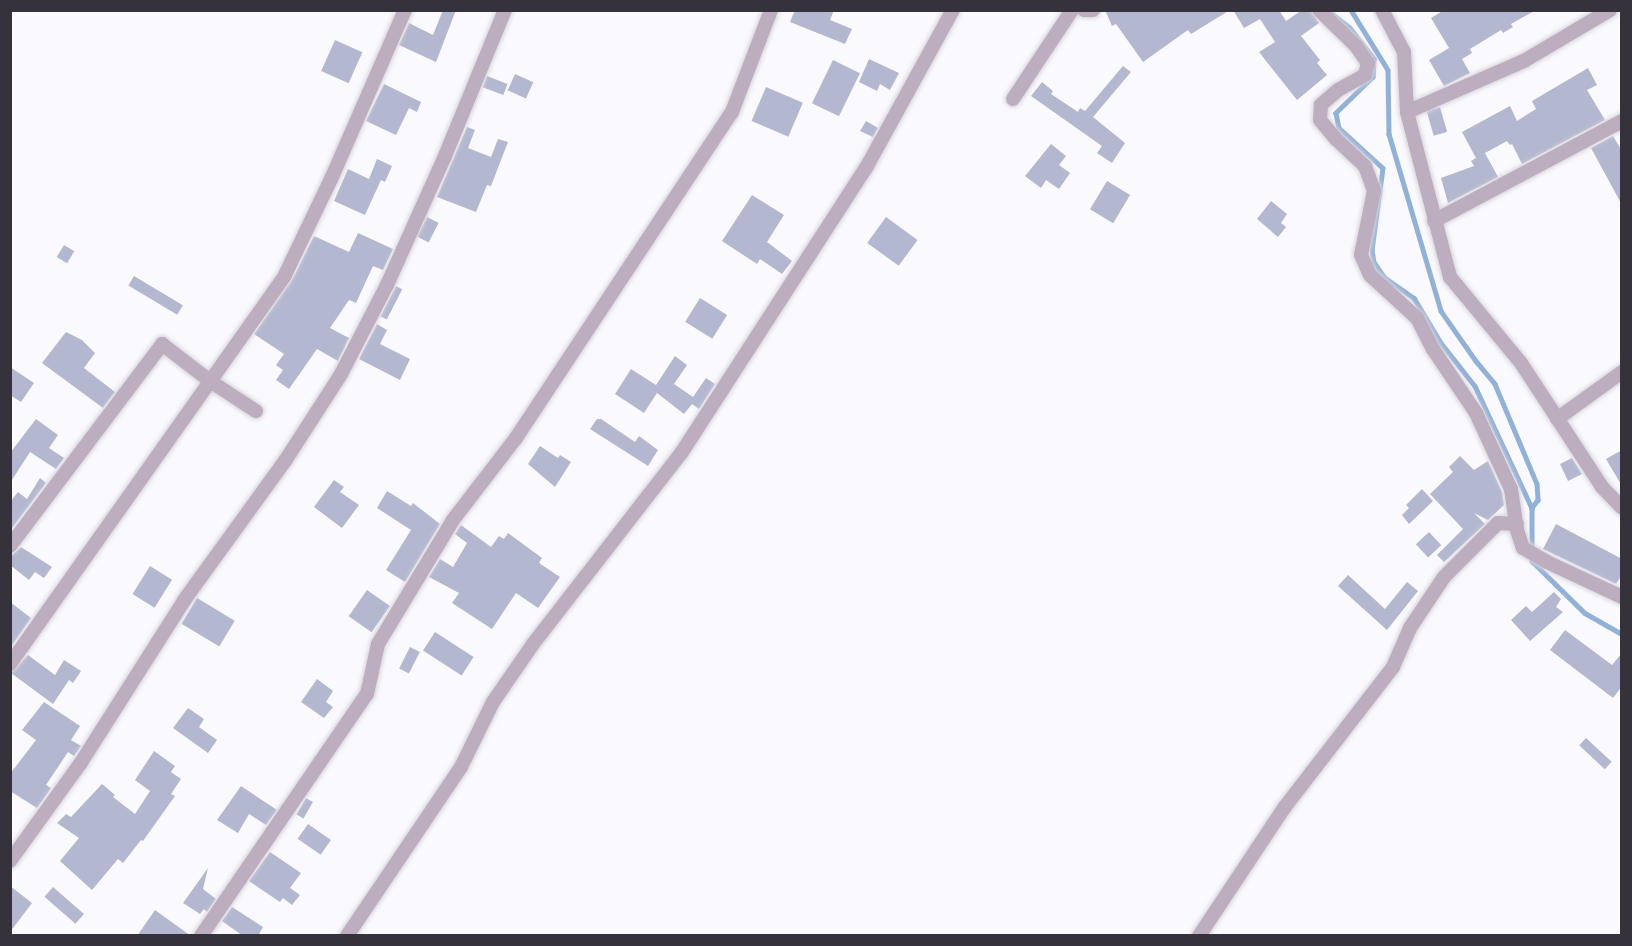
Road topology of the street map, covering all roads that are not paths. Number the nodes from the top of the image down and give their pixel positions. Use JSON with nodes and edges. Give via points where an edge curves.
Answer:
{"nodes":[{"id":1,"x":405,"y":10,"type":"edge"},
{"id":2,"x":505,"y":10,"type":"edge"},
{"id":3,"x":771,"y":10,"type":"edge"},
{"id":4,"x":953,"y":10,"type":"edge"},
{"id":5,"x":1072,"y":10,"type":"edge"},
{"id":6,"x":1084,"y":10,"type":"edge"},
{"id":7,"x":1093,"y":10,"type":"edge"},
{"id":8,"x":1319,"y":10,"type":"edge"},
{"id":9,"x":1382,"y":10,"type":"edge"},
{"id":10,"x":1610,"y":10,"type":"edge"},
{"id":11,"x":1013,"y":99,"type":"dead end"},
{"id":12,"x":1407,"y":112,"type":"junction"},
{"id":13,"x":1622,"y":121,"type":"edge"},
{"id":14,"x":1434,"y":221,"type":"junction"},
{"id":15,"x":1622,"y":372,"type":"edge"},
{"id":16,"x":210,"y":381,"type":"junction"},
{"id":17,"x":256,"y":411,"type":"dead end"},
{"id":18,"x":1557,"y":419,"type":"junction"},
{"id":19,"x":1622,"y":508,"type":"edge"},
{"id":20,"x":1517,"y":524,"type":"junction"},
{"id":21,"x":10,"y":546,"type":"edge"},
{"id":22,"x":1622,"y":597,"type":"edge"},
{"id":23,"x":10,"y":664,"type":"edge"},
{"id":24,"x":10,"y":861,"type":"edge"},
{"id":25,"x":201,"y":936,"type":"edge"},
{"id":26,"x":347,"y":936,"type":"edge"},
{"id":27,"x":1199,"y":936,"type":"edge"}],
"edges":[{"from":1,"to":16,"type":"street","via":[[333,177],[285,275]]},
{"from":2,"to":24,"type":"street","via":[[441,167],[387,285],[340,374],[285,461],[184,599],[80,764]]},
{"from":3,"to":25,"type":"street","via":[[732,112],[516,438],[453,520],[378,644],[367,694]]},
{"from":4,"to":26,"type":"street","via":[[866,168],[682,452],[533,644],[493,702],[461,766]]},
{"from":5,"to":11,"type":"street"},
{"from":6,"to":7,"type":"street"},
{"from":8,"to":20,"type":"street","via":[[1368,63],[1365,75],[1321,105],[1320,120],[1365,166],[1374,191],[1361,255],[1370,274],[1417,318],[1476,413],[1511,489]]},
{"from":9,"to":12,"type":"street","via":[[1404,52]]},
{"from":10,"to":12,"type":"street","via":[[1524,61]]},
{"from":12,"to":14,"type":"street"},
{"from":13,"to":14,"type":"street"},
{"from":14,"to":18,"type":"street","via":[[1450,277],[1521,363]]},
{"from":15,"to":18,"type":"street"},
{"from":16,"to":17,"type":"street"},
{"from":16,"to":21,"type":"street","via":[[162,344]]},
{"from":16,"to":23,"type":"street"},
{"from":18,"to":19,"type":"street","via":[[1602,487]]},
{"from":20,"to":22,"type":"street","via":[[1524,548]]},
{"from":20,"to":27,"type":"street","via":[[1498,523],[1444,577],[1410,628],[1393,667],[1284,808]]}]}
